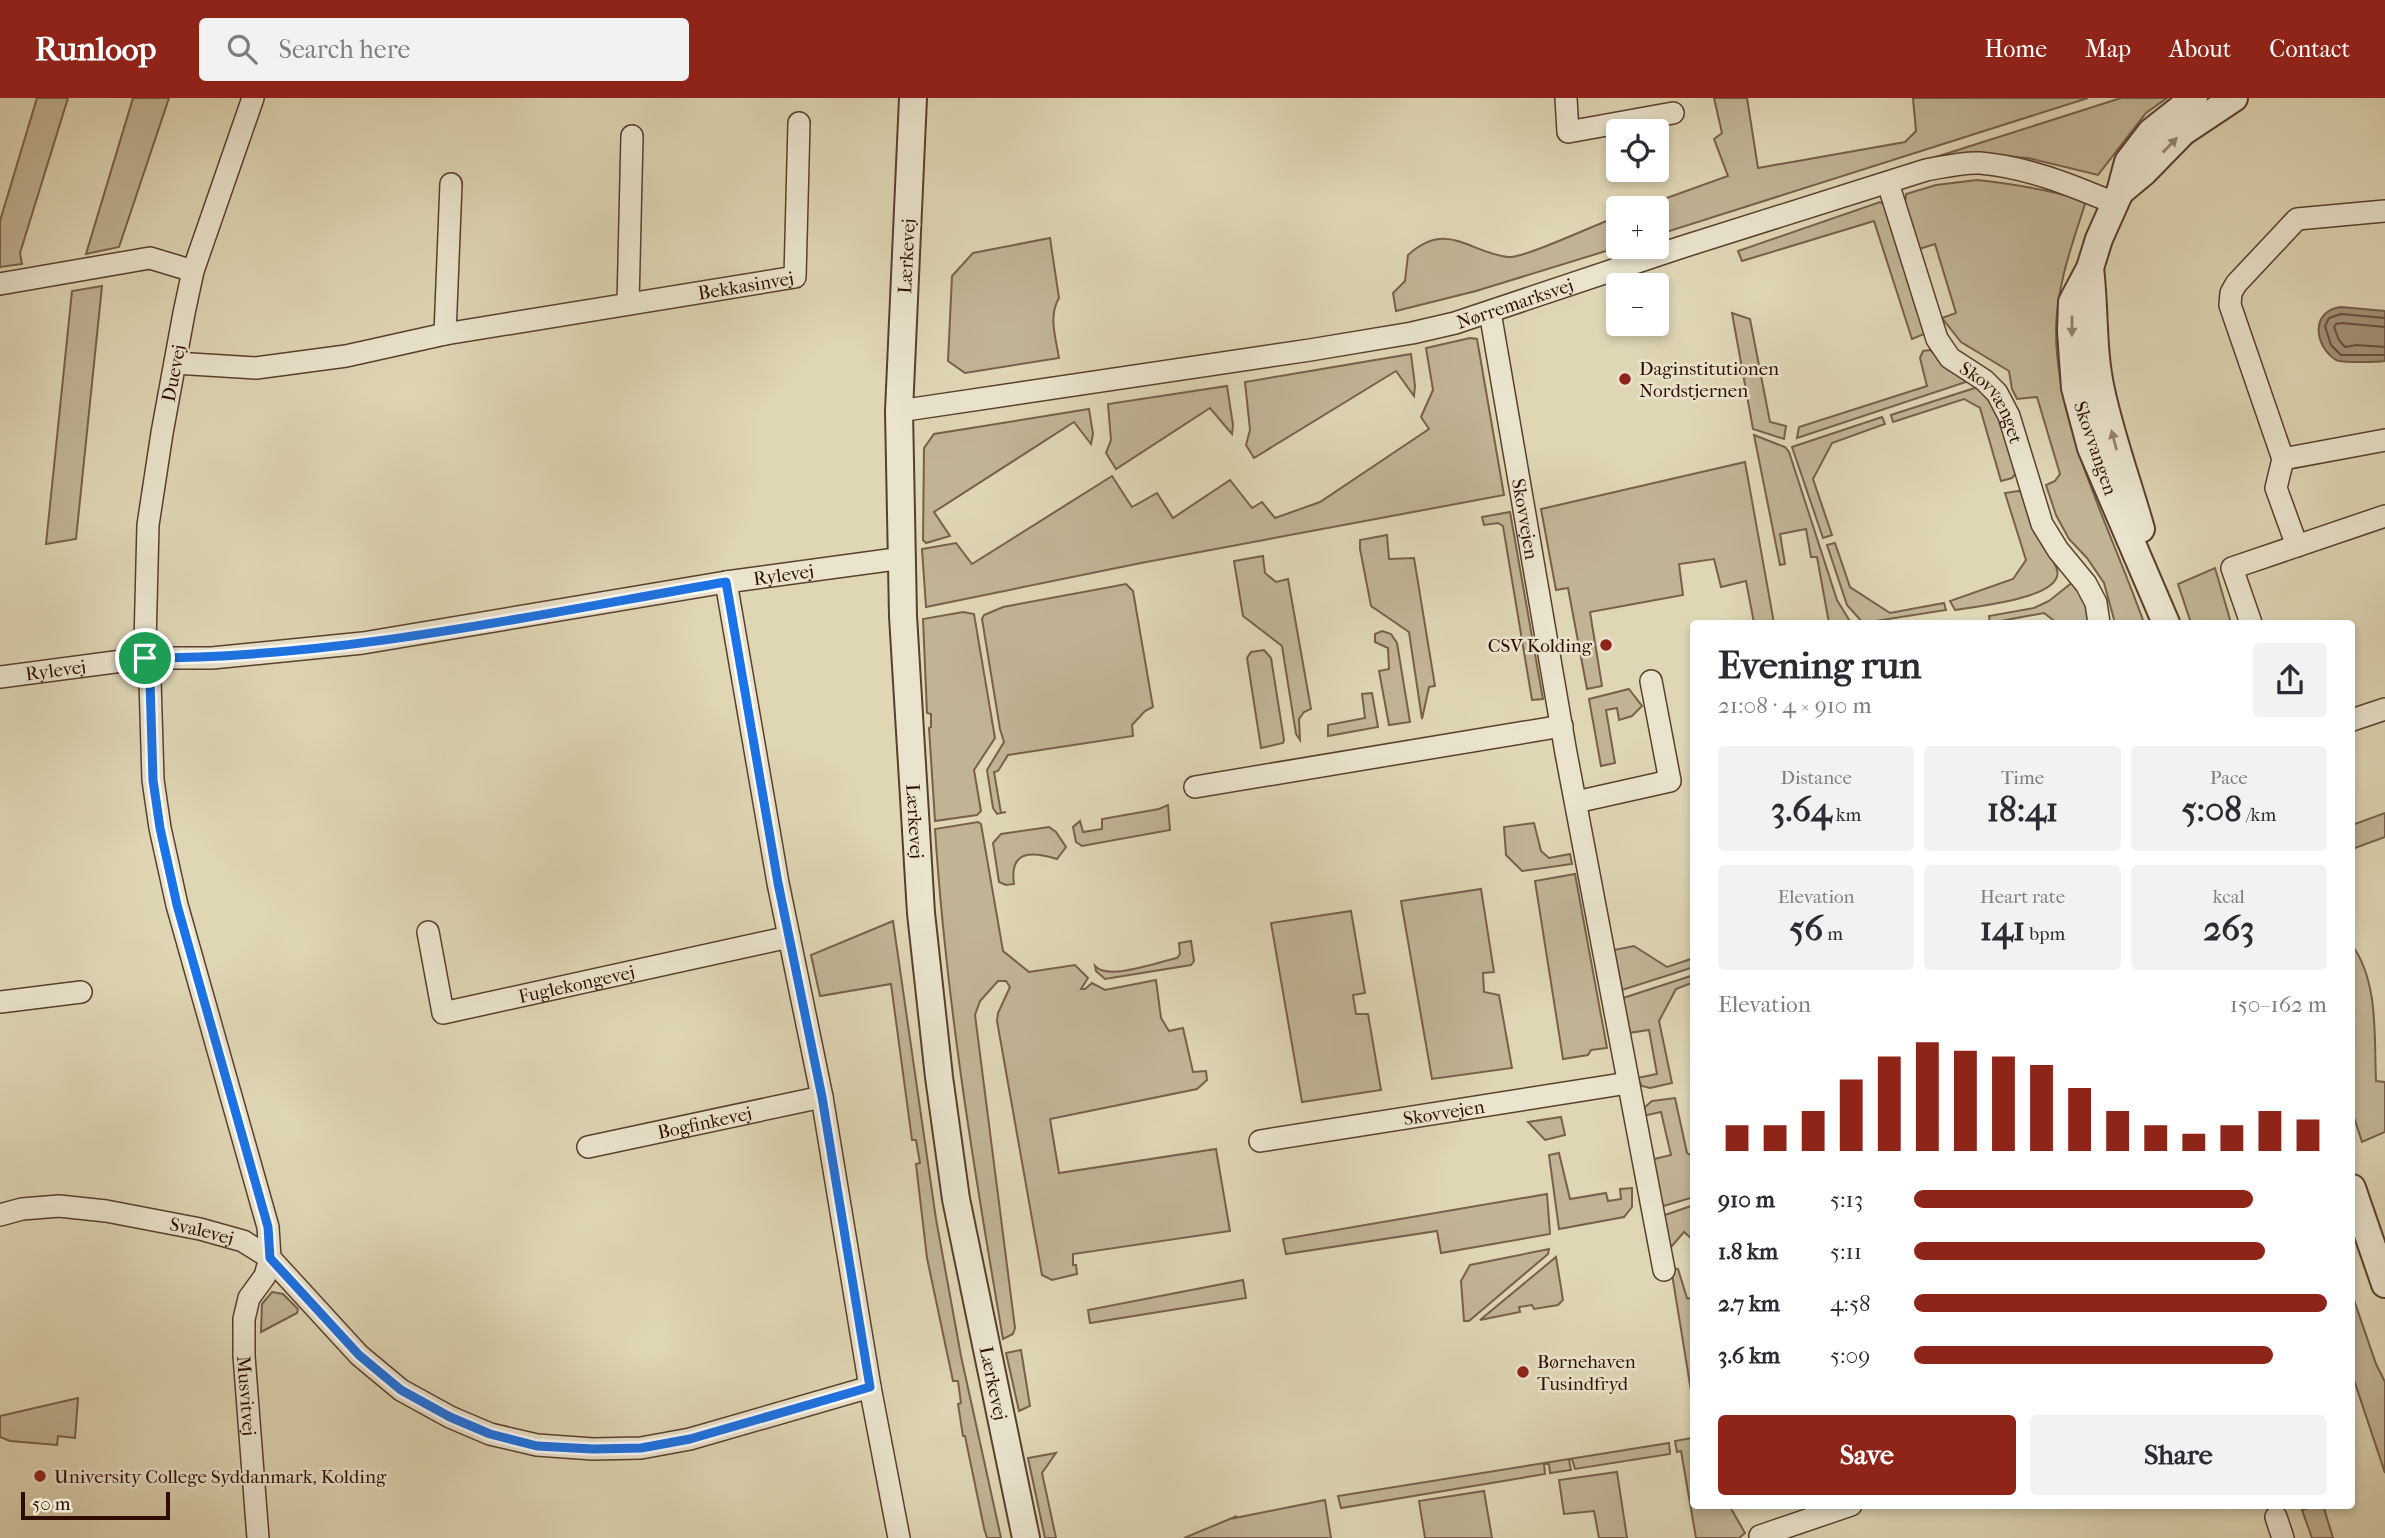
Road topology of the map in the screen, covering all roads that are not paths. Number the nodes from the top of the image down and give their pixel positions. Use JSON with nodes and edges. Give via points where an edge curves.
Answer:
{"nodes":[{"id":1,"x":253,"y":98,"type":"edge"},
{"id":2,"x":913,"y":98,"type":"edge"},
{"id":3,"x":1566,"y":98,"type":"edge"},
{"id":4,"x":2194,"y":98,"type":"edge"},
{"id":5,"x":2234,"y":98,"type":"edge"},
{"id":6,"x":1673,"y":113,"type":"dead end"},
{"id":7,"x":799,"y":123,"type":"dead end"},
{"id":8,"x":632,"y":136,"type":"dead end"},
{"id":9,"x":1888,"y":183,"type":"junction"},
{"id":10,"x":451,"y":184,"type":"dead end"},
{"id":11,"x":2117,"y":198,"type":"junction"},
{"id":12,"x":2385,"y":211,"type":"edge"},
{"id":13,"x":193,"y":271,"type":"junction"},
{"id":14,"x":0,"y":284,"type":"edge"},
{"id":15,"x":628,"y":304,"type":"junction"},
{"id":16,"x":1490,"y":312,"type":"junction"},
{"id":17,"x":445,"y":334,"type":"junction"},
{"id":18,"x":175,"y":363,"type":"junction"},
{"id":19,"x":899,"y":411,"type":"junction"},
{"id":20,"x":2385,"y":440,"type":"edge"},
{"id":21,"x":2283,"y":458,"type":"junction"},
{"id":22,"x":2385,"y":516,"type":"edge"},
{"id":23,"x":2297,"y":546,"type":"junction"},
{"id":24,"x":903,"y":558,"type":"junction"},
{"id":25,"x":726,"y":582,"type":"junction"},
{"id":26,"x":2099,"y":620,"type":"edge"},
{"id":27,"x":2165,"y":620,"type":"edge"},
{"id":28,"x":2249,"y":620,"type":"edge"},
{"id":29,"x":145,"y":658,"type":"junction"},
{"id":30,"x":0,"y":677,"type":"edge"},
{"id":31,"x":1651,"y":681,"type":"dead end"},
{"id":32,"x":2385,"y":709,"type":"edge"},
{"id":33,"x":2355,"y":719,"type":"edge"},
{"id":34,"x":1562,"y":726,"type":"junction"},
{"id":35,"x":1195,"y":787,"type":"dead end"},
{"id":36,"x":1576,"y":802,"type":"junction"},
{"id":37,"x":428,"y":932,"type":"dead end"},
{"id":38,"x":789,"y":937,"type":"junction"},
{"id":39,"x":82,"y":992,"type":"dead end"},
{"id":40,"x":0,"y":1002,"type":"edge"},
{"id":41,"x":1628,"y":1083,"type":"junction"},
{"id":42,"x":822,"y":1097,"type":"junction"},
{"id":43,"x":1260,"y":1141,"type":"dead end"},
{"id":44,"x":588,"y":1147,"type":"dead end"},
{"id":45,"x":2355,"y":1197,"type":"edge"},
{"id":46,"x":0,"y":1215,"type":"edge"},
{"id":47,"x":270,"y":1258,"type":"junction"},
{"id":48,"x":1664,"y":1269,"type":"dead end"},
{"id":49,"x":2385,"y":1284,"type":"edge"},
{"id":50,"x":870,"y":1387,"type":"junction"},
{"id":51,"x":1839,"y":1509,"type":"edge"},
{"id":52,"x":2276,"y":1517,"type":"dead end"},
{"id":53,"x":258,"y":1538,"type":"edge"},
{"id":54,"x":899,"y":1538,"type":"edge"},
{"id":55,"x":1026,"y":1538,"type":"edge"},
{"id":56,"x":1761,"y":1538,"type":"edge"},
{"id":57,"x":2283,"y":1538,"type":"edge"}],
"edges":[{"from":1,"to":13,"type":"street","name":"Duevej"},
{"from":2,"to":19,"type":"street","name":"Lærkevej"},
{"from":3,"to":6,"type":"street","via":[[1568,132]]},
{"from":4,"to":11,"type":"street","name":"Skovvangen","via":[[2151,132],[2128,162]]},
{"from":11,"to":5,"type":"street","name":"Skovvangen","one_way":true,"via":[[2183,132]]},
{"from":7,"to":15,"type":"street","name":"Bekkasinvej","via":[[795,277]]},
{"from":8,"to":15,"type":"street"},
{"from":9,"to":11,"type":"street","name":"Nørremarksvej","via":[[1926,170],[1979,163],[2054,178]]},
{"from":9,"to":16,"type":"street","name":"Nørremarksvej","via":[[1679,247]]},
{"from":9,"to":26,"type":"street","name":"Skovvænget","via":[[1937,339],[1950,358],[1997,393],[2009,416],[2042,524],[2086,584]]},
{"from":10,"to":17,"type":"street"},
{"from":11,"to":27,"type":"street","name":"Skovvangen","via":[[2090,268],[2100,388]]},
{"from":12,"to":21,"type":"street","via":[[2297,219],[2231,293],[2230,305]]},
{"from":13,"to":14,"type":"street","via":[[150,257]]},
{"from":13,"to":18,"type":"street","name":"Duevej"},
{"from":15,"to":17,"type":"street","name":"Bekkasinvej"},
{"from":16,"to":19,"type":"street","name":"Nørremarksvej","via":[[1399,335]]},
{"from":16,"to":34,"type":"street","name":"Skovvejen"},
{"from":17,"to":18,"type":"street","name":"Bekkasinvej","via":[[346,356],[256,368]]},
{"from":18,"to":29,"type":"street","name":"Duevej","via":[[148,525]]},
{"from":19,"to":24,"type":"street","name":"Lærkevej"},
{"from":20,"to":21,"type":"street"},
{"from":21,"to":23,"type":"street","via":[[2276,488]]},
{"from":22,"to":23,"type":"street"},
{"from":23,"to":28,"type":"street","via":[[2232,568]]},
{"from":24,"to":25,"type":"street","name":"Rylevej"},
{"from":24,"to":55,"type":"street","name":"Lærkevej","via":[[915,828],[939,1077],[956,1199]]},
{"from":25,"to":29,"type":"street","name":"Rylevej","via":[[363,643],[212,658]]},
{"from":25,"to":38,"type":"street"},
{"from":29,"to":30,"type":"street","name":"Rylevej"},
{"from":29,"to":47,"type":"street","name":"Duevej","via":[[160,828],[177,905],[268,1227]]},
{"from":31,"to":36,"type":"street","via":[[1670,780]]},
{"from":32,"to":33,"type":"street"},
{"from":34,"to":35,"type":"street"},
{"from":34,"to":36,"type":"street","name":"Skovvejen"},
{"from":36,"to":41,"type":"street","name":"Skovvejen"},
{"from":37,"to":38,"type":"street","name":"Fuglekongevej","via":[[443,1013]]},
{"from":38,"to":42,"type":"street"},
{"from":39,"to":40,"type":"street"},
{"from":41,"to":43,"type":"street","name":"Skovvejen"},
{"from":41,"to":48,"type":"street","name":"Skovvejen"},
{"from":42,"to":44,"type":"street","name":"Bogfinkevej"},
{"from":42,"to":50,"type":"street"},
{"from":45,"to":49,"type":"street"},
{"from":46,"to":47,"type":"street","name":"Svalevej","via":[[59,1206],[106,1211],[243,1241]]},
{"from":47,"to":50,"type":"street","name":"Svalevej","via":[[359,1355],[401,1390],[490,1434],[537,1446],[641,1448],[690,1439]]},
{"from":47,"to":53,"type":"street","name":"Musvitvej","via":[[265,1276],[249,1298],[244,1319]]},
{"from":50,"to":54,"type":"street"},
{"from":51,"to":56,"type":"street"},
{"from":52,"to":57,"type":"street"}]}
